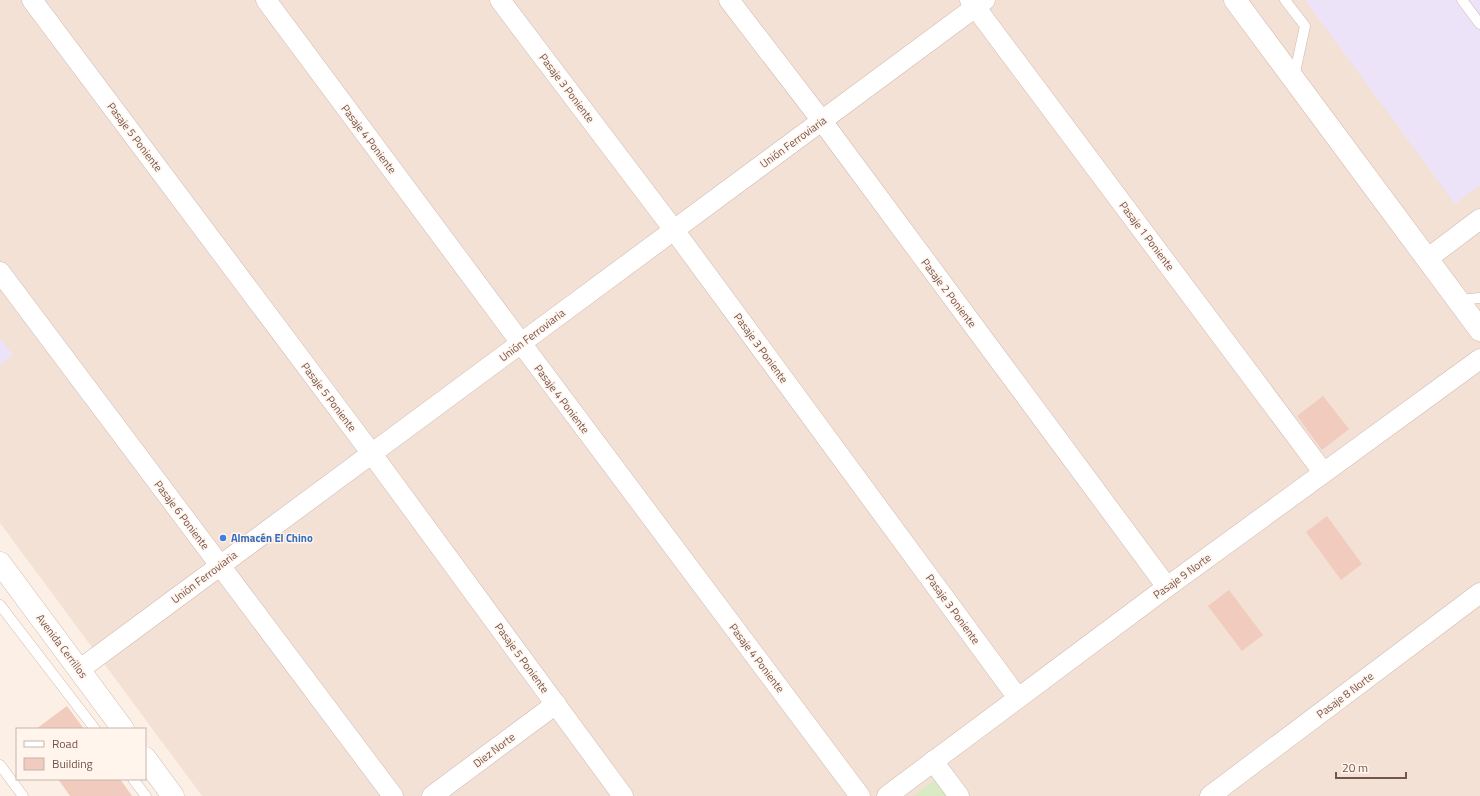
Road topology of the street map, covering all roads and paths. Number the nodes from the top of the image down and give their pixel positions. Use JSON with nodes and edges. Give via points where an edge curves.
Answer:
{"nodes":[{"id":1,"x":32,"y":0,"type":"edge"},
{"id":2,"x":266,"y":0,"type":"edge"},
{"id":3,"x":500,"y":0,"type":"edge"},
{"id":4,"x":729,"y":0,"type":"edge"},
{"id":5,"x":1235,"y":0,"type":"edge"},
{"id":6,"x":1286,"y":0,"type":"edge"},
{"id":7,"x":1462,"y":0,"type":"edge"},
{"id":8,"x":977,"y":2,"type":"edge"},
{"id":9,"x":1480,"y":24,"type":"edge"},
{"id":10,"x":1293,"y":79,"type":"junction"},
{"id":11,"x":822,"y":121,"type":"junction"},
{"id":12,"x":1480,"y":219,"type":"edge"},
{"id":13,"x":674,"y":230,"type":"junction"},
{"id":14,"x":1427,"y":259,"type":"junction"},
{"id":15,"x":0,"y":272,"type":"edge"},
{"id":16,"x":1480,"y":298,"type":"edge"},
{"id":17,"x":1458,"y":300,"type":"junction"},
{"id":18,"x":1480,"y":330,"type":"edge"},
{"id":19,"x":521,"y":344,"type":"junction"},
{"id":20,"x":1480,"y":359,"type":"edge"},
{"id":21,"x":372,"y":454,"type":"junction"},
{"id":22,"x":1323,"y":472,"type":"junction"},
{"id":23,"x":0,"y":563,"type":"edge"},
{"id":24,"x":220,"y":566,"type":"junction"},
{"id":25,"x":1167,"y":587,"type":"junction"},
{"id":26,"x":1480,"y":593,"type":"edge"},
{"id":27,"x":0,"y":605,"type":"edge"},
{"id":28,"x":79,"y":670,"type":"junction"},
{"id":29,"x":1018,"y":698,"type":"junction"},
{"id":30,"x":556,"y":704,"type":"junction"},
{"id":31,"x":94,"y":728,"type":"edge"},
{"id":32,"x":122,"y":728,"type":"edge"},
{"id":33,"x":146,"y":759,"type":"edge"},
{"id":34,"x":933,"y":761,"type":"junction"},
{"id":35,"x":0,"y":765,"type":"edge"},
{"id":36,"x":134,"y":780,"type":"edge"},
{"id":37,"x":23,"y":796,"type":"edge"},
{"id":38,"x":146,"y":796,"type":"edge"},
{"id":39,"x":173,"y":796,"type":"edge"},
{"id":40,"x":393,"y":796,"type":"edge"},
{"id":41,"x":432,"y":796,"type":"edge"},
{"id":42,"x":623,"y":796,"type":"edge"},
{"id":43,"x":860,"y":796,"type":"edge"},
{"id":44,"x":887,"y":796,"type":"edge"},
{"id":45,"x":959,"y":796,"type":"edge"},
{"id":46,"x":1210,"y":796,"type":"edge"}],
"edges":[{"from":1,"to":21,"type":"street","name":"Pasaje 5 Poniente"},
{"from":2,"to":19,"type":"street","name":"Pasaje 4 Poniente"},
{"from":3,"to":13,"type":"street","name":"Pasaje 3 Poniente"},
{"from":4,"to":11,"type":"street","name":"Pasaje 2 Poniente"},
{"from":5,"to":10,"type":"street"},
{"from":6,"to":10,"type":"lane","via":[[1305,26]]},
{"from":7,"to":9,"type":"lane"},
{"from":8,"to":11,"type":"street","name":"Unión Ferroviaria"},
{"from":8,"to":22,"type":"street","name":"Pasaje 1 Poniente"},
{"from":10,"to":14,"type":"street"},
{"from":11,"to":13,"type":"street","name":"Unión Ferroviaria"},
{"from":11,"to":25,"type":"street","name":"Pasaje 2 Poniente"},
{"from":12,"to":14,"type":"street"},
{"from":13,"to":19,"type":"street","name":"Unión Ferroviaria"},
{"from":13,"to":29,"type":"street","name":"Pasaje 3 Poniente"},
{"from":14,"to":17,"type":"street"},
{"from":15,"to":24,"type":"street","name":"Pasaje 6 Poniente"},
{"from":16,"to":17,"type":"lane"},
{"from":17,"to":18,"type":"street"},
{"from":19,"to":21,"type":"street","name":"Unión Ferroviaria"},
{"from":19,"to":43,"type":"street","name":"Pasaje 4 Poniente"},
{"from":20,"to":22,"type":"street","name":"Pasaje 9 Norte"},
{"from":21,"to":24,"type":"street","name":"Unión Ferroviaria"},
{"from":21,"to":30,"type":"street","name":"Pasaje 5 Poniente"},
{"from":22,"to":25,"type":"street","name":"Pasaje 9 Norte"},
{"from":23,"to":28,"type":"street","name":"Avenida Cerrillos"},
{"from":24,"to":28,"type":"street","name":"Unión Ferroviaria"},
{"from":24,"to":40,"type":"street","name":"Pasaje 6 Poniente"},
{"from":25,"to":29,"type":"street","name":"Pasaje 9 Norte"},
{"from":26,"to":46,"type":"street","name":"Pasaje 8 Norte"},
{"from":27,"to":31,"type":"lane"},
{"from":28,"to":32,"type":"street","name":"Avenida Cerrillos"},
{"from":29,"to":34,"type":"street","name":"Pasaje 9 Norte"},
{"from":30,"to":41,"type":"street","name":"Diez Norte"},
{"from":30,"to":42,"type":"street","name":"Pasaje 5 Poniente"},
{"from":33,"to":39,"type":"street"},
{"from":34,"to":44,"type":"street","name":"Pasaje 9 Norte"},
{"from":34,"to":45,"type":"street"},
{"from":35,"to":37,"type":"lane"},
{"from":36,"to":38,"type":"lane"}]}
